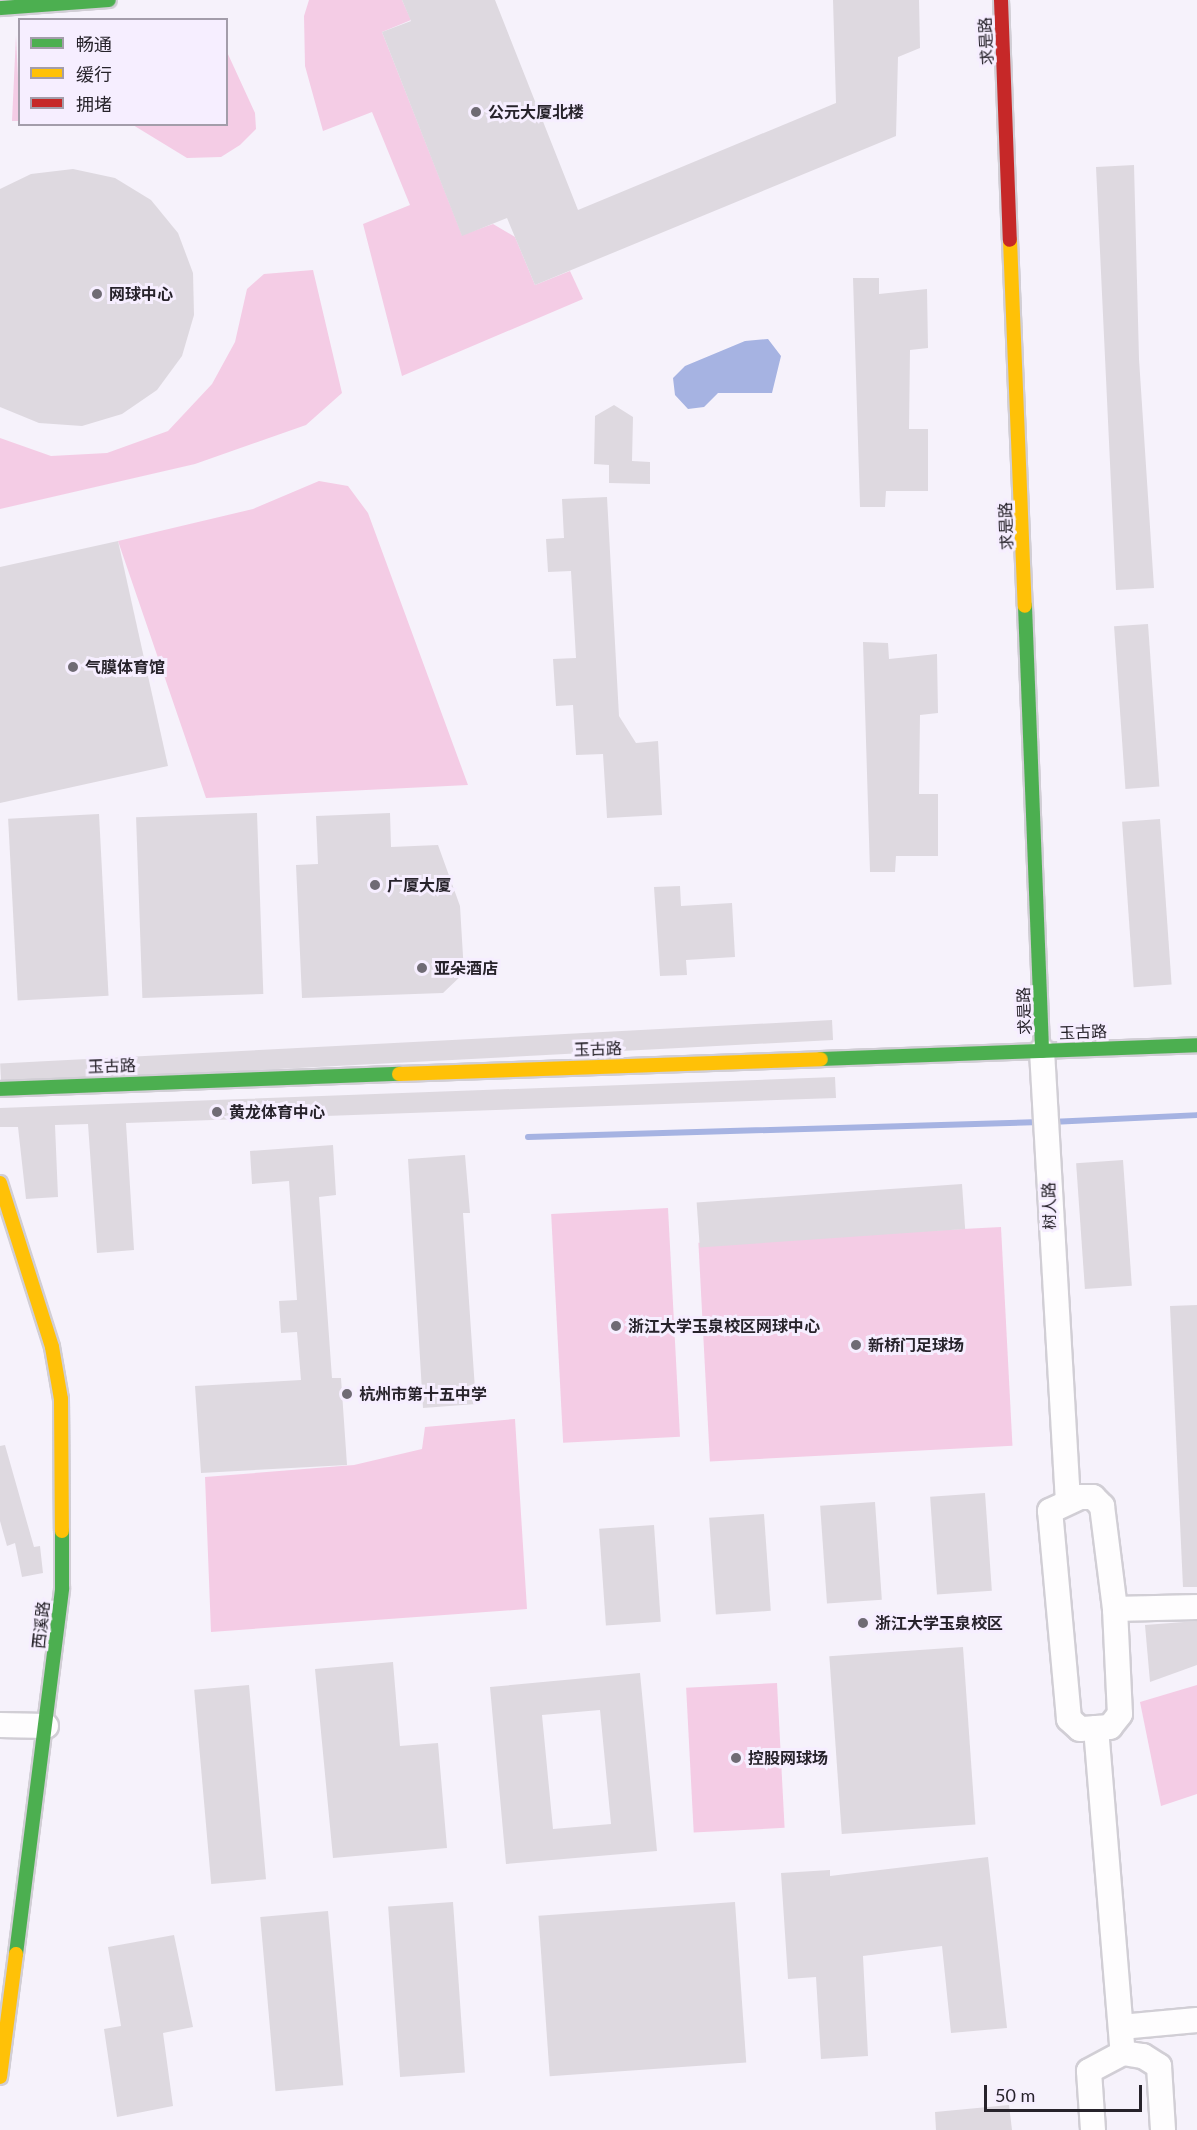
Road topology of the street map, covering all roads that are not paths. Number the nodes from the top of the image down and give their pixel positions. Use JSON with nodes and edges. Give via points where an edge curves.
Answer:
{"nodes":[{"id":1,"x":109,"y":0,"type":"edge"},
{"id":2,"x":1001,"y":0,"type":"edge"},
{"id":3,"x":0,"y":8,"type":"edge"},
{"id":4,"x":1197,"y":1045,"type":"edge"},
{"id":5,"x":1042,"y":1050,"type":"junction"},
{"id":6,"x":0,"y":1089,"type":"edge"},
{"id":7,"x":0,"y":1183,"type":"edge"},
{"id":8,"x":1074,"y":1498,"type":"junction"},
{"id":9,"x":1197,"y":1607,"type":"edge"},
{"id":10,"x":1115,"y":1609,"type":"junction"},
{"id":11,"x":0,"y":1725,"type":"edge"},
{"id":12,"x":46,"y":1726,"type":"junction"},
{"id":13,"x":1096,"y":1728,"type":"junction"},
{"id":14,"x":1197,"y":2020,"type":"edge"},
{"id":15,"x":1121,"y":2027,"type":"junction"},
{"id":16,"x":1123,"y":2053,"type":"junction"},
{"id":17,"x":0,"y":2077,"type":"edge"},
{"id":18,"x":1094,"y":2130,"type":"edge"},
{"id":19,"x":1163,"y":2130,"type":"edge"}],
"edges":[{"from":1,"to":3,"type":"main road"},
{"from":2,"to":5,"type":"main road","name":"求是路"},
{"from":4,"to":5,"type":"main road","name":"玉古路"},
{"from":5,"to":6,"type":"main road","name":"玉古路"},
{"from":5,"to":8,"type":"street","name":"树人路"},
{"from":7,"to":12,"type":"main road","name":"西溪路","via":[[41,1299],[61,1399],[62,1588]]},
{"from":8,"to":10,"type":"street","via":[[1094,1497],[1102,1506]]},
{"from":8,"to":13,"type":"street","via":[[1050,1511],[1069,1719],[1080,1729]]},
{"from":9,"to":10,"type":"street"},
{"from":10,"to":13,"type":"street","via":[[1120,1714],[1110,1726]]},
{"from":11,"to":12,"type":"street"},
{"from":12,"to":17,"type":"main road","name":"西溪路"},
{"from":13,"to":15,"type":"street"},
{"from":14,"to":15,"type":"street"},
{"from":15,"to":16,"type":"street"},
{"from":16,"to":18,"type":"street","via":[[1089,2071]]},
{"from":16,"to":19,"type":"street","via":[[1143,2056],[1159,2066]]}]}
